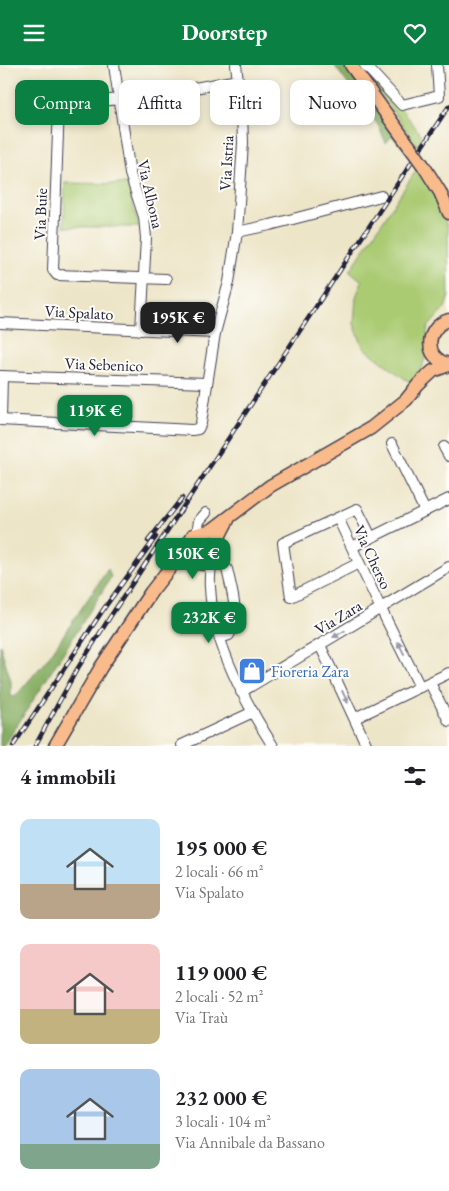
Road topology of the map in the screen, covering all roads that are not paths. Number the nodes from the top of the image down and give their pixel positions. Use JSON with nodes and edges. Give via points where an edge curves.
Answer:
{"nodes":[{"id":1,"x":114,"y":65,"type":"edge"},
{"id":2,"x":236,"y":65,"type":"edge"},
{"id":3,"x":351,"y":65,"type":"edge"},
{"id":4,"x":365,"y":65,"type":"edge"},
{"id":5,"x":437,"y":65,"type":"edge"},
{"id":6,"x":238,"y":80,"type":"edge"},
{"id":7,"x":119,"y":99,"type":"joint"},
{"id":8,"x":123,"y":125,"type":"edge"},
{"id":9,"x":242,"y":125,"type":"edge"},
{"id":10,"x":381,"y":196,"type":"dead end"},
{"id":11,"x":449,"y":213,"type":"edge"},
{"id":12,"x":237,"y":232,"type":"junction"},
{"id":13,"x":142,"y":278,"type":"junction"},
{"id":14,"x":166,"y":279,"type":"dead end"},
{"id":15,"x":447,"y":318,"type":"edge"},
{"id":16,"x":0,"y":323,"type":"edge"},
{"id":17,"x":141,"y":330,"type":"junction"},
{"id":18,"x":216,"y":333,"type":"junction"},
{"id":19,"x":431,"y":349,"type":"junction"},
{"id":20,"x":449,"y":364,"type":"edge"},
{"id":21,"x":1,"y":376,"type":"edge"},
{"id":22,"x":207,"y":383,"type":"junction"},
{"id":23,"x":418,"y":385,"type":"junction"},
{"id":24,"x":1,"y":420,"type":"edge"},
{"id":25,"x":392,"y":444,"type":"dead end"},
{"id":26,"x":449,"y":499,"type":"edge"},
{"id":27,"x":425,"y":511,"type":"junction"},
{"id":28,"x":206,"y":513,"type":"dead end"},
{"id":29,"x":229,"y":518,"type":"junction"},
{"id":30,"x":338,"y":518,"type":"junction"},
{"id":31,"x":202,"y":533,"type":"junction"},
{"id":32,"x":371,"y":537,"type":"junction"},
{"id":33,"x":217,"y":543,"type":"junction"},
{"id":34,"x":187,"y":546,"type":"junction"},
{"id":35,"x":352,"y":547,"type":"junction"},
{"id":36,"x":201,"y":561,"type":"junction"},
{"id":37,"x":360,"y":563,"type":"junction"},
{"id":38,"x":449,"y":567,"type":"edge"},
{"id":39,"x":227,"y":569,"type":"dead end"},
{"id":40,"x":168,"y":570,"type":"junction"},
{"id":41,"x":381,"y":609,"type":"junction"},
{"id":42,"x":220,"y":638,"type":"junction"},
{"id":43,"x":320,"y":645,"type":"junction"},
{"id":44,"x":449,"y":673,"type":"edge"},
{"id":45,"x":425,"y":685,"type":"junction"},
{"id":46,"x":241,"y":691,"type":"junction"},
{"id":47,"x":253,"y":712,"type":"junction"},
{"id":48,"x":355,"y":718,"type":"junction"},
{"id":49,"x":449,"y":721,"type":"edge"},
{"id":50,"x":182,"y":745,"type":"edge"},
{"id":51,"x":269,"y":745,"type":"edge"},
{"id":52,"x":55,"y":746,"type":"edge"},
{"id":53,"x":368,"y":746,"type":"edge"}],
"edges":[{"from":1,"to":7,"type":"street","name":"Via Albona"},
{"from":2,"to":6,"type":"street","name":"Via Istria"},
{"from":3,"to":11,"type":"main road","bridge":true,"via":[[424,165]]},
{"from":4,"to":5,"type":"street","via":[[402,105],[439,96]]},
{"from":7,"to":13,"type":"street","name":"Via Buie","via":[[58,105],[53,269],[57,275]]},
{"from":8,"to":13,"type":"street","name":"Via Albona","via":[[130,174],[144,217],[146,238]]},
{"from":9,"to":12,"type":"street","name":"Via Istria"},
{"from":10,"to":12,"type":"street"},
{"from":12,"to":18,"type":"street","name":"Via Istria"},
{"from":13,"to":14,"type":"street","name":"Via Buie"},
{"from":13,"to":17,"type":"street","name":"Via Albona"},
{"from":15,"to":19,"type":"main road","via":[[437,325],[431,336]]},
{"from":16,"to":17,"type":"street","name":"Via Spalato"},
{"from":17,"to":18,"type":"street","name":"Via Spalato"},
{"from":18,"to":22,"type":"street","name":"Via Istria"},
{"from":19,"to":20,"type":"main road","via":[[439,360]]},
{"from":19,"to":23,"type":"main road"},
{"from":20,"to":23,"type":"main road","via":[[433,371]]},
{"from":21,"to":22,"type":"street","name":"Via Sebenico"},
{"from":21,"to":24,"type":"street"},
{"from":22,"to":24,"type":"street","name":"Via Istria","via":[[198,429]]},
{"from":23,"to":29,"type":"main road","via":[[406,400],[370,428],[270,486]]},
{"from":25,"to":27,"type":"street"},
{"from":26,"to":27,"type":"street"},
{"from":27,"to":32,"type":"street"},
{"from":28,"to":31,"type":"street","via":[[199,521]]},
{"from":29,"to":31,"type":"main road"},
{"from":29,"to":33,"type":"main road"},
{"from":30,"to":32,"type":"street","via":[[357,509]]},
{"from":30,"to":35,"type":"street","name":"Via Cherso"},
{"from":30,"to":37,"type":"street","via":[[283,543],[291,597]]},
{"from":31,"to":33,"type":"main road","via":[[215,538]]},
{"from":31,"to":34,"type":"main road","via":[[190,538]]},
{"from":32,"to":35,"type":"street"},
{"from":33,"to":36,"type":"main road","via":[[217,553]]},
{"from":34,"to":36,"type":"main road","via":[[187,552]]},
{"from":34,"to":40,"type":"main road"},
{"from":35,"to":37,"type":"street","name":"Via Cherso"},
{"from":36,"to":40,"type":"main road","via":[[184,562]]},
{"from":36,"to":42,"type":"street","via":[[210,587]]},
{"from":37,"to":41,"type":"street","name":"Via Cherso"},
{"from":38,"to":41,"type":"street","name":"Via Zara"},
{"from":39,"to":42,"type":"street","via":[[234,628],[229,635]]},
{"from":40,"to":52,"type":"main road","via":[[101,667]]},
{"from":41,"to":43,"type":"street","name":"Via Zara","one_way":true},
{"from":45,"to":41,"type":"street","name":"Via Cherso","one_way":true},
{"from":42,"to":46,"type":"street"},
{"from":43,"to":46,"type":"street","name":"Via Zara"},
{"from":43,"to":48,"type":"street","one_way":true},
{"from":44,"to":45,"type":"street"},
{"from":45,"to":48,"type":"street"},
{"from":45,"to":49,"type":"street","name":"Via Cherso"},
{"from":46,"to":47,"type":"street"},
{"from":47,"to":50,"type":"street"},
{"from":47,"to":51,"type":"street"},
{"from":48,"to":53,"type":"street"}]}
